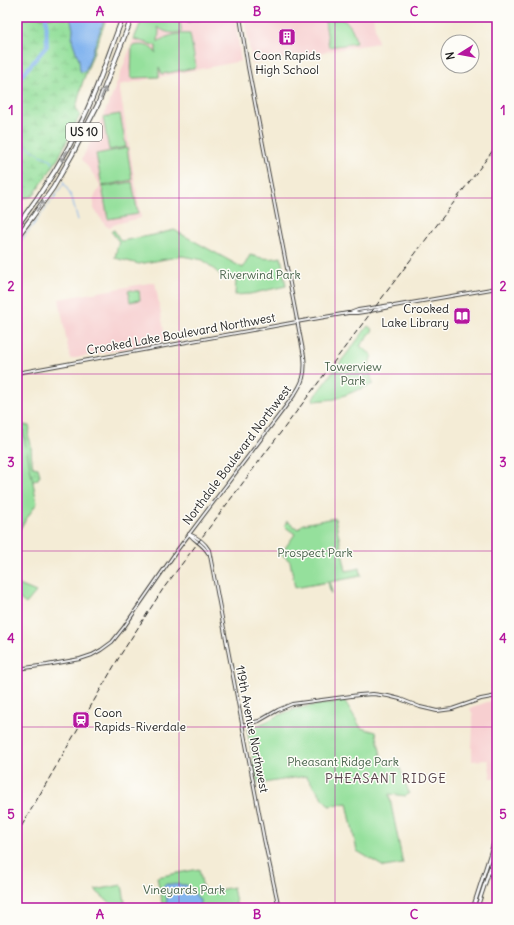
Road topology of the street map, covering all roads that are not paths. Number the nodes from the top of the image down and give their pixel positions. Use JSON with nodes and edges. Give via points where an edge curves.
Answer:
{"nodes":[{"id":1,"x":123,"y":17,"type":"edge"},
{"id":2,"x":132,"y":17,"type":"edge"},
{"id":3,"x":240,"y":17,"type":"edge"},
{"id":4,"x":17,"y":226,"type":"edge"},
{"id":5,"x":17,"y":238,"type":"edge"},
{"id":6,"x":497,"y":288,"type":"edge"},
{"id":7,"x":298,"y":322,"type":"junction"},
{"id":8,"x":17,"y":373,"type":"edge"},
{"id":9,"x":189,"y":534,"type":"junction"},
{"id":10,"x":17,"y":669,"type":"edge"},
{"id":11,"x":497,"y":696,"type":"edge"},
{"id":12,"x":242,"y":725,"type":"junction"},
{"id":13,"x":497,"y":833,"type":"edge"},
{"id":14,"x":497,"y":847,"type":"edge"},
{"id":15,"x":279,"y":908,"type":"edge"},
{"id":16,"x":472,"y":908,"type":"edge"},
{"id":17,"x":477,"y":908,"type":"edge"}],
"edges":[{"from":1,"to":4,"type":"highway","number":"US 10","one_way":true,"via":[[84,117],[51,178]]},
{"from":5,"to":2,"type":"highway","number":"US 10","one_way":true,"via":[[53,188],[72,155],[98,104]]},
{"from":3,"to":7,"type":"street","name":"Northdale Boulevard Northwest"},
{"from":6,"to":7,"type":"street","name":"Crooked Lake Boulevard Northwest"},
{"from":7,"to":8,"type":"street","name":"Crooked Lake Boulevard Northwest"},
{"from":7,"to":9,"type":"street","name":"Northdale Boulevard Northwest","via":[[305,358],[305,369],[299,389]]},
{"from":9,"to":10,"type":"street","name":"Northdale Boulevard Northwest","via":[[112,642],[92,655],[80,659]]},
{"from":9,"to":12,"type":"street","name":"119th Avenue Northwest","via":[[209,554]]},
{"from":11,"to":12,"type":"street","via":[[452,709],[435,710],[420,708],[392,697],[363,694],[296,703],[258,721]]},
{"from":12,"to":15,"type":"street","name":"119th Avenue Northwest"},
{"from":13,"to":16,"type":"main road"},
{"from":14,"to":17,"type":"main road"}]}
